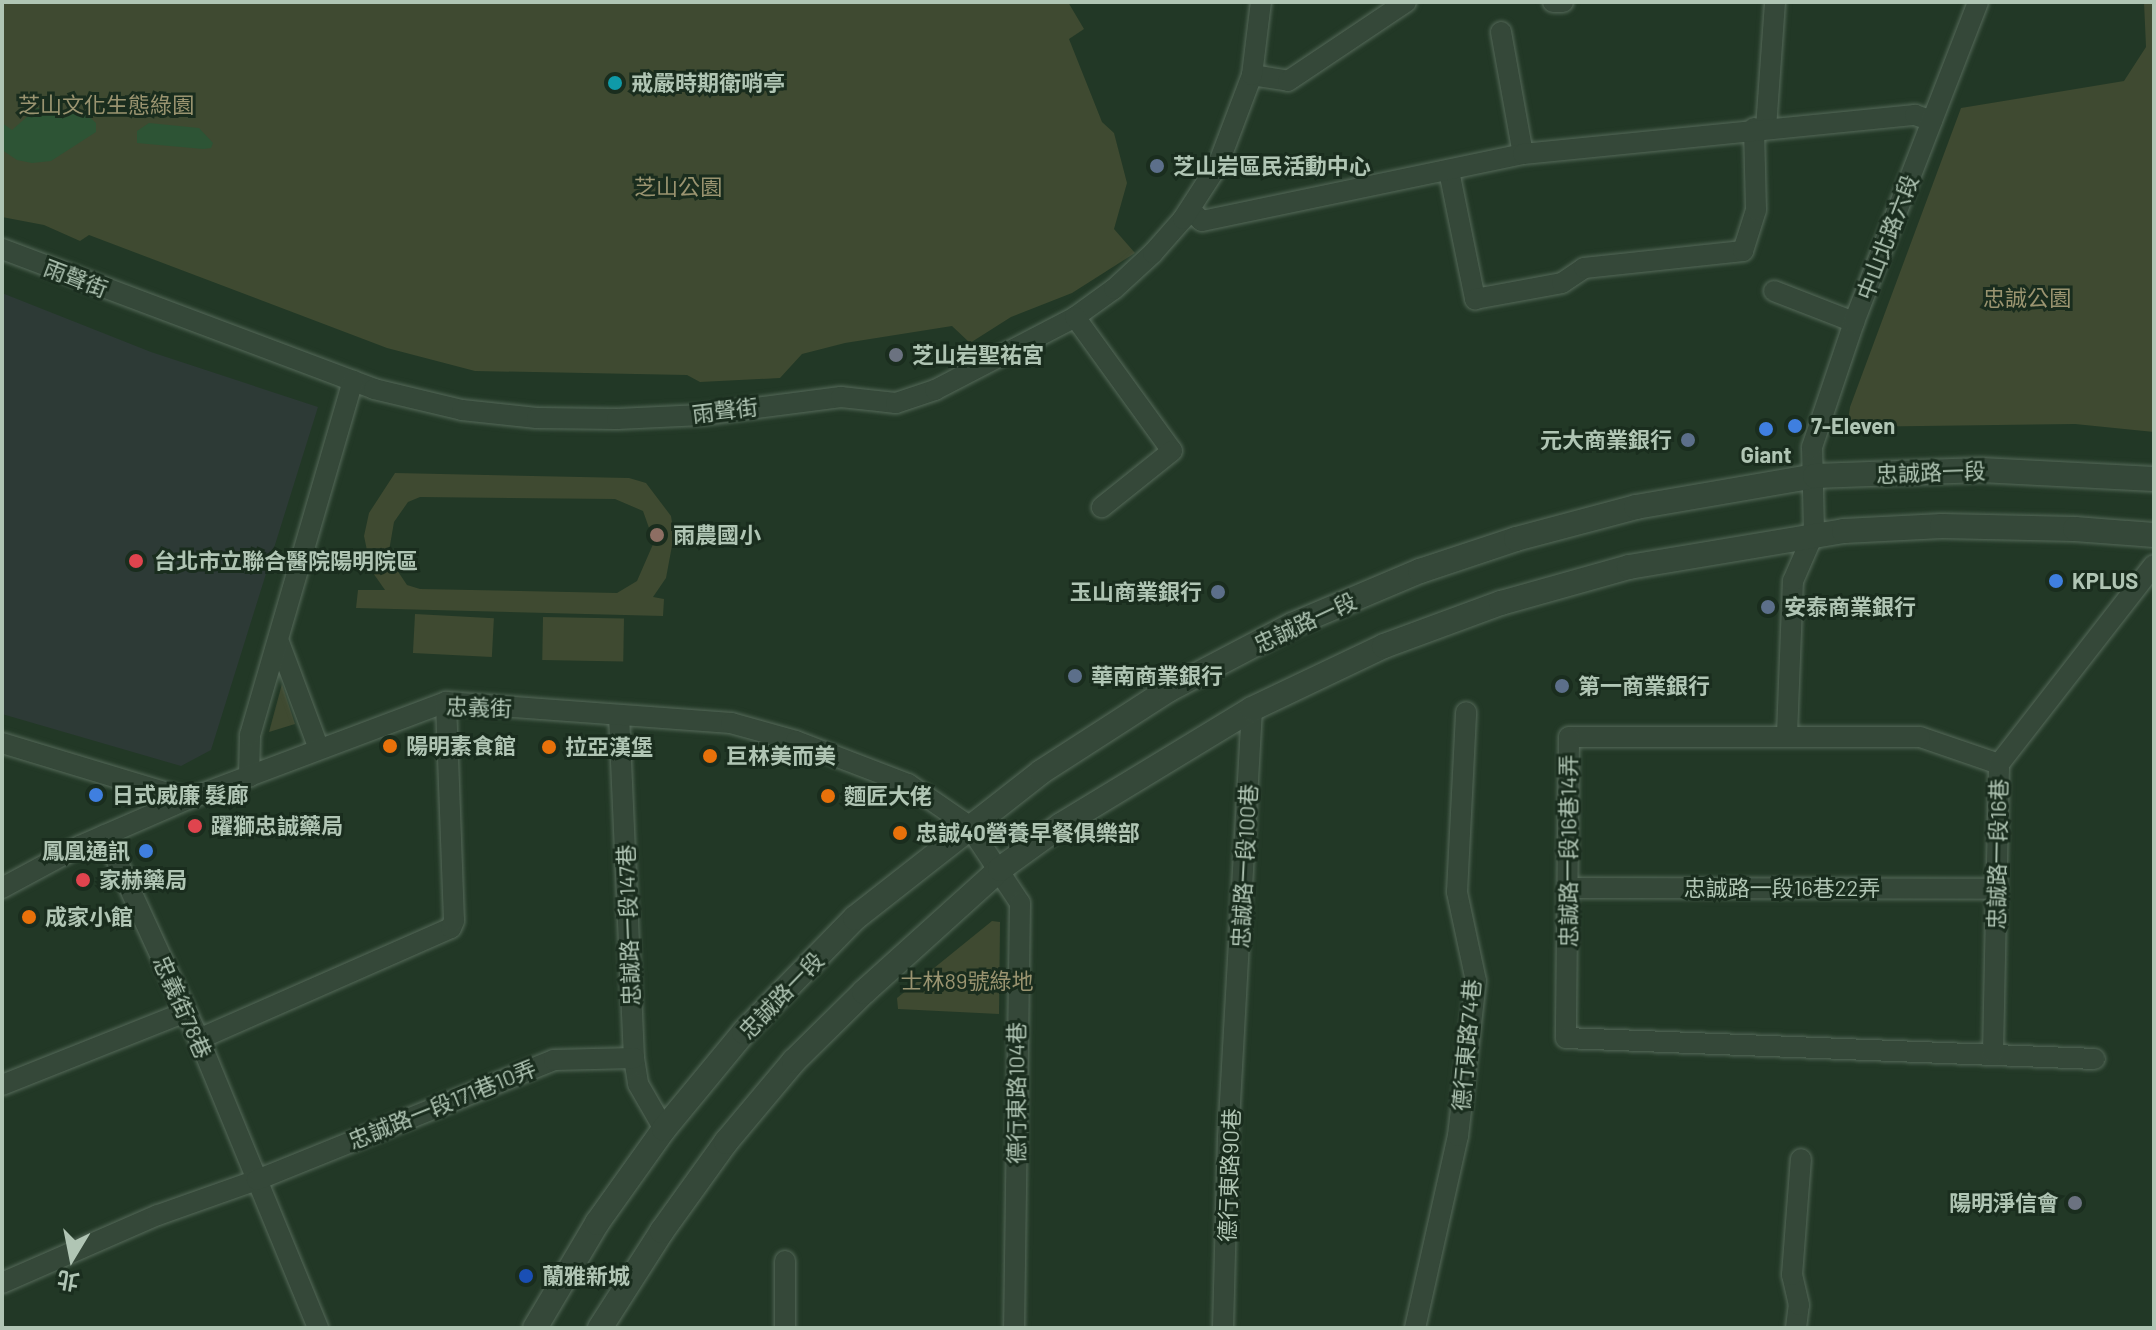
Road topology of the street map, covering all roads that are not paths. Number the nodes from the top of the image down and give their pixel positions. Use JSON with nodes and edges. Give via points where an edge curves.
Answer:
{"nodes":[{"id":1,"x":1261,"y":2,"type":"edge"},
{"id":2,"x":1406,"y":2,"type":"edge"},
{"id":3,"x":1553,"y":2,"type":"edge"},
{"id":4,"x":1563,"y":2,"type":"edge"},
{"id":5,"x":1775,"y":2,"type":"edge"},
{"id":6,"x":1978,"y":2,"type":"edge"},
{"id":7,"x":1501,"y":32,"type":"dead end"},
{"id":8,"x":1252,"y":75,"type":"junction"},
{"id":9,"x":1932,"y":121,"type":"junction"},
{"id":10,"x":1760,"y":128,"type":"junction"},
{"id":11,"x":1523,"y":154,"type":"junction"},
{"id":12,"x":1449,"y":171,"type":"junction"},
{"id":13,"x":1190,"y":210,"type":"junction"},
{"id":14,"x":2,"y":249,"type":"edge"},
{"id":15,"x":1774,"y":291,"type":"dead end"},
{"id":16,"x":1075,"y":317,"type":"junction"},
{"id":17,"x":1854,"y":322,"type":"junction"},
{"id":18,"x":353,"y":381,"type":"junction"},
{"id":19,"x":1815,"y":476,"type":"junction"},
{"id":20,"x":2154,"y":479,"type":"edge"},
{"id":21,"x":1102,"y":507,"type":"dead end"},
{"id":22,"x":1814,"y":533,"type":"junction"},
{"id":23,"x":2154,"y":535,"type":"edge"},
{"id":24,"x":2154,"y":565,"type":"edge"},
{"id":25,"x":279,"y":642,"type":"junction"},
{"id":26,"x":446,"y":702,"type":"junction"},
{"id":27,"x":1252,"y":709,"type":"junction"},
{"id":28,"x":1466,"y":712,"type":"dead end"},
{"id":29,"x":619,"y":715,"type":"junction"},
{"id":30,"x":1787,"y":735,"type":"junction"},
{"id":31,"x":2,"y":743,"type":"edge"},
{"id":32,"x":319,"y":749,"type":"junction"},
{"id":33,"x":1999,"y":764,"type":"junction"},
{"id":34,"x":249,"y":777,"type":"junction"},
{"id":35,"x":188,"y":799,"type":"junction"},
{"id":36,"x":969,"y":826,"type":"junction"},
{"id":37,"x":105,"y":835,"type":"junction"},
{"id":38,"x":1000,"y":869,"type":"junction"},
{"id":39,"x":2,"y":888,"type":"edge"},
{"id":40,"x":1568,"y":888,"type":"junction"},
{"id":41,"x":1997,"y":889,"type":"junction"},
{"id":42,"x":185,"y":1012,"type":"junction"},
{"id":43,"x":1235,"y":1023,"type":"joint"},
{"id":44,"x":199,"y":1039,"type":"junction"},
{"id":45,"x":1993,"y":1053,"type":"junction"},
{"id":46,"x":634,"y":1058,"type":"junction"},
{"id":47,"x":2095,"y":1059,"type":"dead end"},
{"id":48,"x":2,"y":1085,"type":"edge"},
{"id":49,"x":664,"y":1129,"type":"junction"},
{"id":50,"x":1801,"y":1159,"type":"dead end"},
{"id":51,"x":257,"y":1180,"type":"junction"},
{"id":52,"x":785,"y":1261,"type":"dead end"},
{"id":53,"x":2,"y":1283,"type":"edge"},
{"id":54,"x":318,"y":1328,"type":"edge"},
{"id":55,"x":535,"y":1328,"type":"edge"},
{"id":56,"x":600,"y":1328,"type":"edge"},
{"id":57,"x":785,"y":1328,"type":"edge"},
{"id":58,"x":1014,"y":1328,"type":"edge"},
{"id":59,"x":1223,"y":1328,"type":"edge"},
{"id":60,"x":1415,"y":1328,"type":"edge"},
{"id":61,"x":1796,"y":1328,"type":"edge"}],
"edges":[{"from":1,"to":8,"type":"street","name":"雨聲街"},
{"from":2,"to":8,"type":"street","via":[[1288,81]]},
{"from":3,"to":4,"type":"street"},
{"from":5,"to":10,"type":"street"},
{"from":6,"to":9,"type":"street","name":"中山北路六段"},
{"from":7,"to":11,"type":"street"},
{"from":8,"to":13,"type":"street","name":"雨聲街","via":[[1218,165]]},
{"from":9,"to":10,"type":"street","via":[[1915,115]]},
{"from":9,"to":17,"type":"street","name":"中山北路六段"},
{"from":10,"to":11,"type":"street"},
{"from":10,"to":12,"type":"street","via":[[1756,210],[1743,251],[1584,268],[1562,283],[1475,299]]},
{"from":11,"to":12,"type":"street"},
{"from":12,"to":13,"type":"street","via":[[1202,221]]},
{"from":13,"to":16,"type":"street","name":"雨聲街","via":[[1153,253]]},
{"from":14,"to":18,"type":"street","name":"雨聲街"},
{"from":15,"to":17,"type":"street"},
{"from":16,"to":18,"type":"street","name":"雨聲街","via":[[935,390],[896,403],[841,397],[702,415],[537,418],[462,410]]},
{"from":16,"to":21,"type":"street","via":[[1172,451]]},
{"from":17,"to":19,"type":"street","name":"中山北路六段","via":[[1812,447]]},
{"from":18,"to":25,"type":"street"},
{"from":19,"to":20,"type":"street","name":"忠誠路一段","via":[[1981,470]]},
{"from":19,"to":22,"type":"street","name":"中山北路六段"},
{"from":19,"to":36,"type":"street","name":"忠誠路一段","via":[[1636,507],[1420,571],[1292,625],[1168,690]]},
{"from":22,"to":23,"type":"street","via":[[1942,526]]},
{"from":22,"to":27,"type":"street","via":[[1629,567],[1501,603],[1384,646]]},
{"from":22,"to":30,"type":"street","via":[[1793,581]]},
{"from":24,"to":33,"type":"street","name":"忠誠路一段16巷"},
{"from":25,"to":32,"type":"street"},
{"from":25,"to":34,"type":"street","via":[[250,735]]},
{"from":26,"to":29,"type":"street","name":"忠義街"},
{"from":26,"to":32,"type":"street","name":"忠義街"},
{"from":26,"to":44,"type":"street","via":[[454,921],[446,934]]},
{"from":27,"to":38,"type":"street","via":[[1061,825]]},
{"from":27,"to":43,"type":"street","name":"忠誠路一段100巷"},
{"from":28,"to":60,"type":"street","name":"德行東路74巷","via":[[1457,892],[1476,981],[1458,1136]]},
{"from":29,"to":36,"type":"street","name":"忠義街","via":[[731,723],[796,741],[908,784]]},
{"from":29,"to":46,"type":"street","name":"忠誠路一段147巷"},
{"from":30,"to":33,"type":"street","name":"忠誠路一段16巷14弄","via":[[1920,737]]},
{"from":30,"to":40,"type":"street","name":"忠誠路一段16巷14弄","via":[[1569,737]]},
{"from":31,"to":35,"type":"street"},
{"from":32,"to":34,"type":"street","name":"忠義街"},
{"from":33,"to":41,"type":"street","name":"忠誠路一段16巷"},
{"from":34,"to":35,"type":"street","name":"忠義街"},
{"from":35,"to":37,"type":"street","name":"忠義街"},
{"from":36,"to":38,"type":"street","name":"德行東路104巷"},
{"from":36,"to":49,"type":"street","name":"忠誠路一段","via":[[855,918],[744,1032]]},
{"from":37,"to":39,"type":"street","name":"忠義街"},
{"from":37,"to":42,"type":"street","name":"忠義街78巷"},
{"from":38,"to":56,"type":"street","via":[[794,1061],[717,1155]]},
{"from":38,"to":58,"type":"street","name":"德行東路104巷","via":[[1020,903]]},
{"from":40,"to":41,"type":"street","name":"忠誠路一段16巷22弄"},
{"from":40,"to":45,"type":"street","name":"忠誠路一段16巷14弄","via":[[1566,1038]]},
{"from":41,"to":45,"type":"street","name":"忠誠路一段16巷"},
{"from":42,"to":44,"type":"street","name":"忠義街78巷"},
{"from":42,"to":48,"type":"street"},
{"from":43,"to":59,"type":"street","name":"德行東路90巷"},
{"from":44,"to":51,"type":"street","name":"忠義街78巷"},
{"from":45,"to":47,"type":"street"},
{"from":46,"to":49,"type":"street","name":"忠誠路一段147巷","via":[[638,1084]]},
{"from":46,"to":51,"type":"street","name":"忠誠路一段171巷10弄","via":[[554,1060]]},
{"from":49,"to":55,"type":"street","name":"忠誠路一段","via":[[597,1223]]},
{"from":50,"to":61,"type":"street","via":[[1792,1275],[1799,1305]]},
{"from":51,"to":53,"type":"street","name":"忠誠路一段171巷10弄","via":[[158,1215]]},
{"from":51,"to":54,"type":"street","name":"忠義街78巷"},
{"from":52,"to":57,"type":"street"}]}
